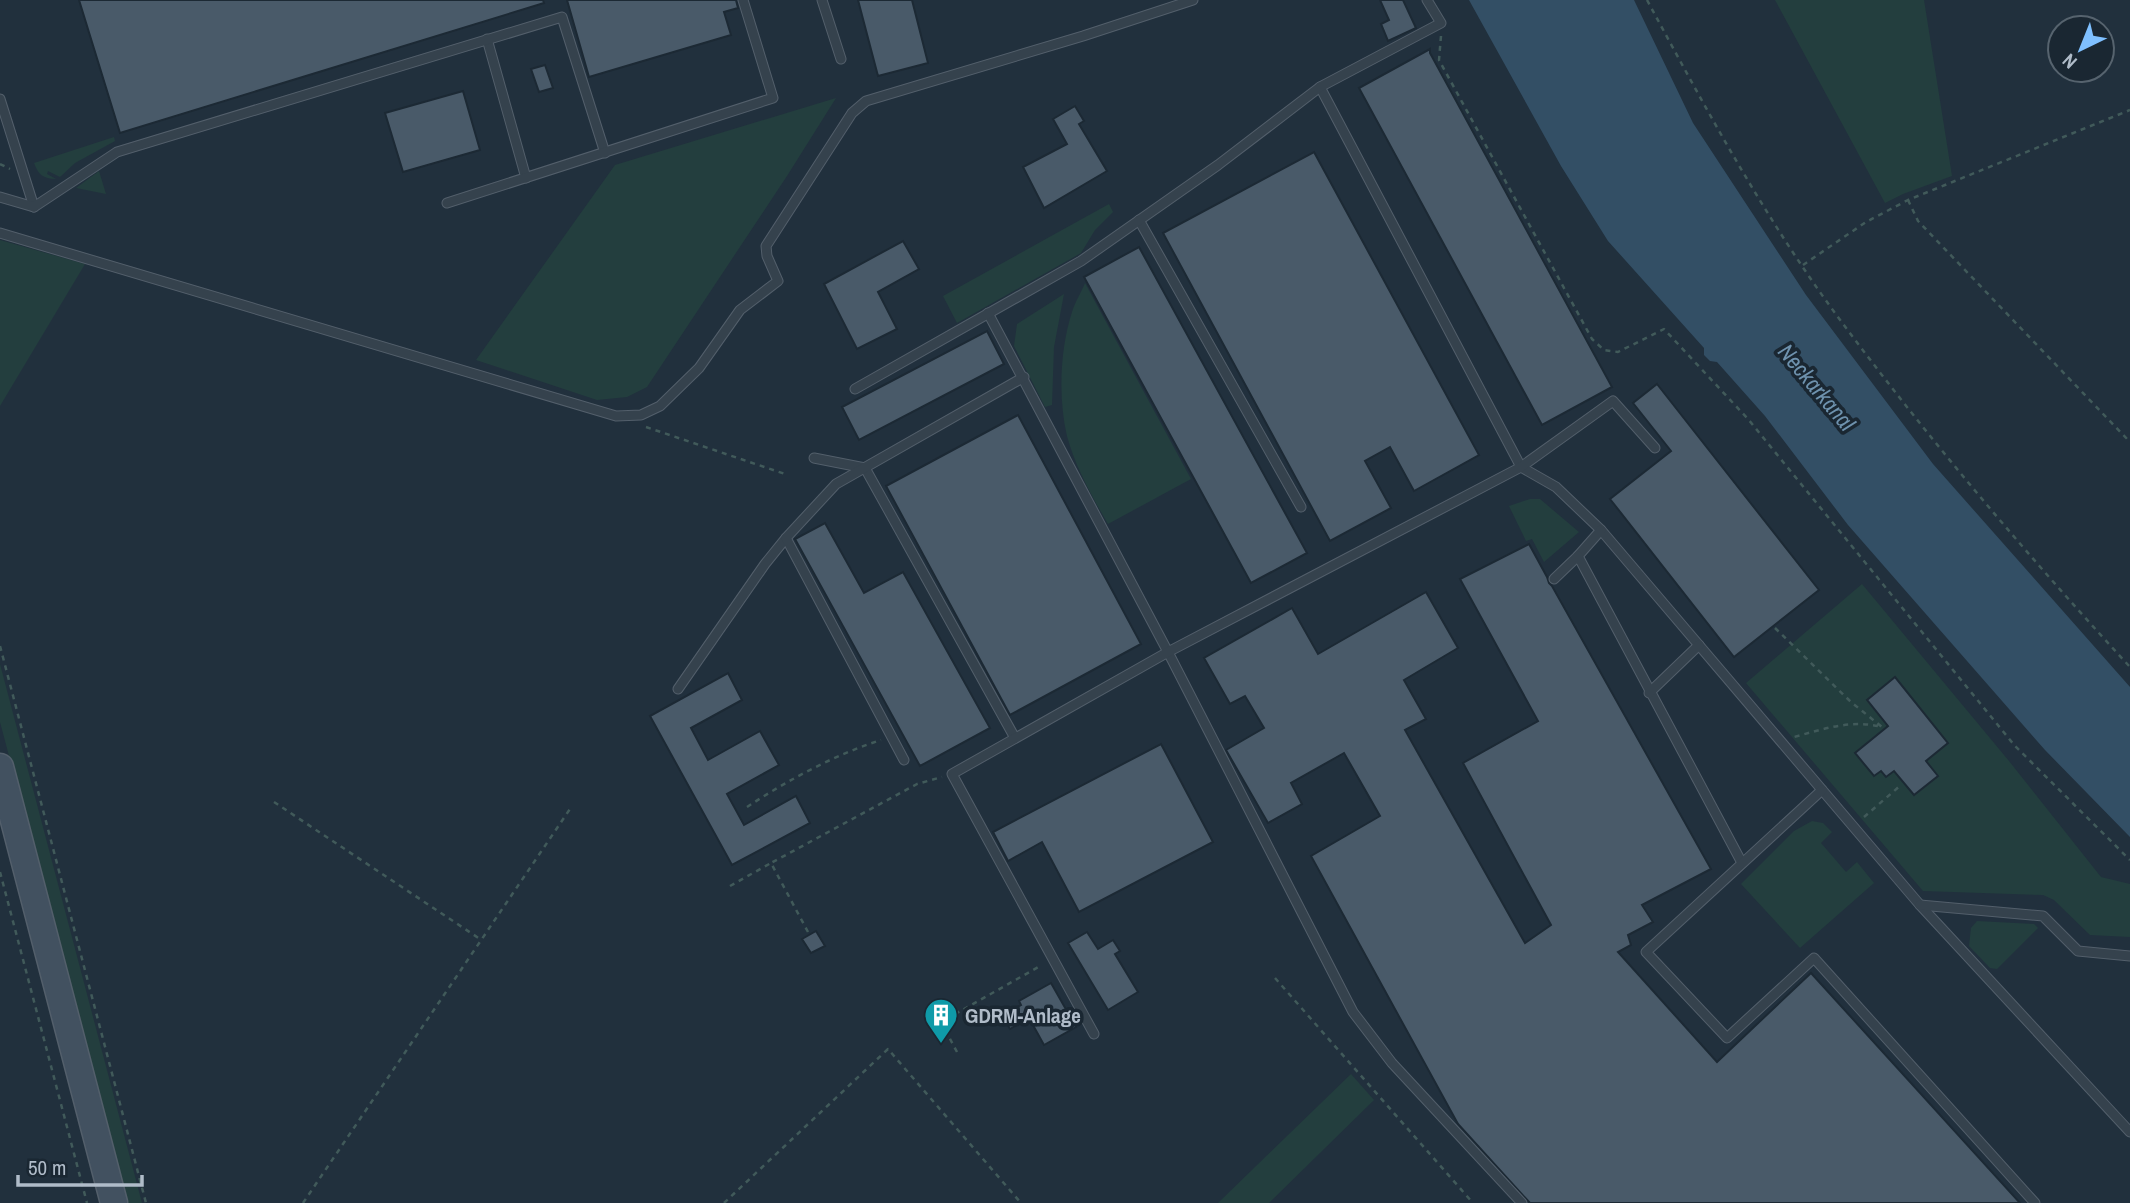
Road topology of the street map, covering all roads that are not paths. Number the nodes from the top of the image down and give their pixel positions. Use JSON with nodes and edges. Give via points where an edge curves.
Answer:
{"nodes":[{"id":1,"x":743,"y":0,"type":"edge"},
{"id":2,"x":822,"y":0,"type":"edge"},
{"id":3,"x":1193,"y":0,"type":"edge"},
{"id":4,"x":1427,"y":0,"type":"edge"},
{"id":5,"x":487,"y":39,"type":"junction"},
{"id":6,"x":841,"y":59,"type":"dead end"},
{"id":7,"x":1320,"y":87,"type":"junction"},
{"id":8,"x":0,"y":99,"type":"edge"},
{"id":9,"x":605,"y":153,"type":"junction"},
{"id":10,"x":526,"y":178,"type":"junction"},
{"id":11,"x":0,"y":197,"type":"edge"},
{"id":12,"x":447,"y":202,"type":"dead end"},
{"id":13,"x":34,"y":207,"type":"junction"},
{"id":14,"x":1139,"y":220,"type":"junction"},
{"id":15,"x":0,"y":233,"type":"edge"},
{"id":16,"x":988,"y":313,"type":"junction"},
{"id":17,"x":1024,"y":377,"type":"junction"},
{"id":18,"x":855,"y":389,"type":"dead end"},
{"id":19,"x":1655,"y":448,"type":"dead end"},
{"id":20,"x":814,"y":458,"type":"dead end"},
{"id":21,"x":865,"y":467,"type":"junction"},
{"id":22,"x":1521,"y":467,"type":"junction"},
{"id":23,"x":1301,"y":507,"type":"dead end"},
{"id":24,"x":1601,"y":530,"type":"junction"},
{"id":25,"x":786,"y":538,"type":"junction"},
{"id":26,"x":1578,"y":556,"type":"junction"},
{"id":27,"x":1555,"y":579,"type":"dead end"},
{"id":28,"x":1699,"y":645,"type":"junction"},
{"id":29,"x":1168,"y":652,"type":"junction"},
{"id":30,"x":678,"y":689,"type":"dead end"},
{"id":31,"x":1649,"y":692,"type":"junction"},
{"id":32,"x":1016,"y":738,"type":"junction"},
{"id":33,"x":904,"y":760,"type":"dead end"},
{"id":34,"x":0,"y":767,"type":"edge"},
{"id":35,"x":1822,"y":790,"type":"junction"},
{"id":36,"x":1742,"y":863,"type":"junction"},
{"id":37,"x":1920,"y":905,"type":"junction"},
{"id":38,"x":2130,"y":956,"type":"edge"},
{"id":39,"x":1094,"y":1034,"type":"dead end"},
{"id":40,"x":2130,"y":1132,"type":"edge"},
{"id":41,"x":114,"y":1203,"type":"edge"},
{"id":42,"x":1522,"y":1203,"type":"edge"},
{"id":43,"x":2035,"y":1203,"type":"edge"}],
"edges":[{"from":1,"to":9,"type":"lane","via":[[773,98]]},
{"from":2,"to":6,"type":"lane"},
{"from":3,"to":15,"type":"lane","via":[[866,101],[852,113],[766,246],[778,281],[740,310],[699,368],[660,406],[641,415],[616,416]]},
{"from":4,"to":7,"type":"lane","via":[[1441,23]]},
{"from":5,"to":9,"type":"lane","via":[[562,17]]},
{"from":5,"to":10,"type":"lane"},
{"from":5,"to":13,"type":"lane","via":[[117,152]]},
{"from":7,"to":14,"type":"lane"},
{"from":7,"to":22,"type":"lane"},
{"from":8,"to":13,"type":"lane"},
{"from":9,"to":10,"type":"lane"},
{"from":10,"to":12,"type":"lane"},
{"from":11,"to":13,"type":"lane"},
{"from":14,"to":16,"type":"lane","via":[[1081,261]]},
{"from":14,"to":23,"type":"lane"},
{"from":16,"to":17,"type":"lane"},
{"from":16,"to":18,"type":"lane"},
{"from":17,"to":21,"type":"lane"},
{"from":17,"to":29,"type":"lane"},
{"from":19,"to":22,"type":"lane","via":[[1613,401]]},
{"from":20,"to":21,"type":"lane"},
{"from":21,"to":25,"type":"lane","via":[[836,484]]},
{"from":21,"to":32,"type":"lane"},
{"from":22,"to":24,"type":"lane","via":[[1556,486]]},
{"from":22,"to":29,"type":"lane"},
{"from":24,"to":26,"type":"lane"},
{"from":24,"to":28,"type":"lane"},
{"from":25,"to":30,"type":"lane"},
{"from":25,"to":33,"type":"lane"},
{"from":26,"to":27,"type":"lane"},
{"from":26,"to":31,"type":"lane"},
{"from":28,"to":31,"type":"lane"},
{"from":28,"to":35,"type":"lane"},
{"from":29,"to":32,"type":"lane"},
{"from":29,"to":42,"type":"lane","via":[[1353,1012],[1392,1063]]},
{"from":31,"to":36,"type":"lane"},
{"from":32,"to":39,"type":"lane","via":[[952,774]]},
{"from":34,"to":41,"type":"main road"},
{"from":35,"to":36,"type":"lane"},
{"from":35,"to":37,"type":"lane"},
{"from":36,"to":43,"type":"lane","via":[[1646,953],[1727,1038],[1814,958]]},
{"from":37,"to":38,"type":"lane","via":[[2043,916],[2078,951]]},
{"from":37,"to":40,"type":"lane"}]}
